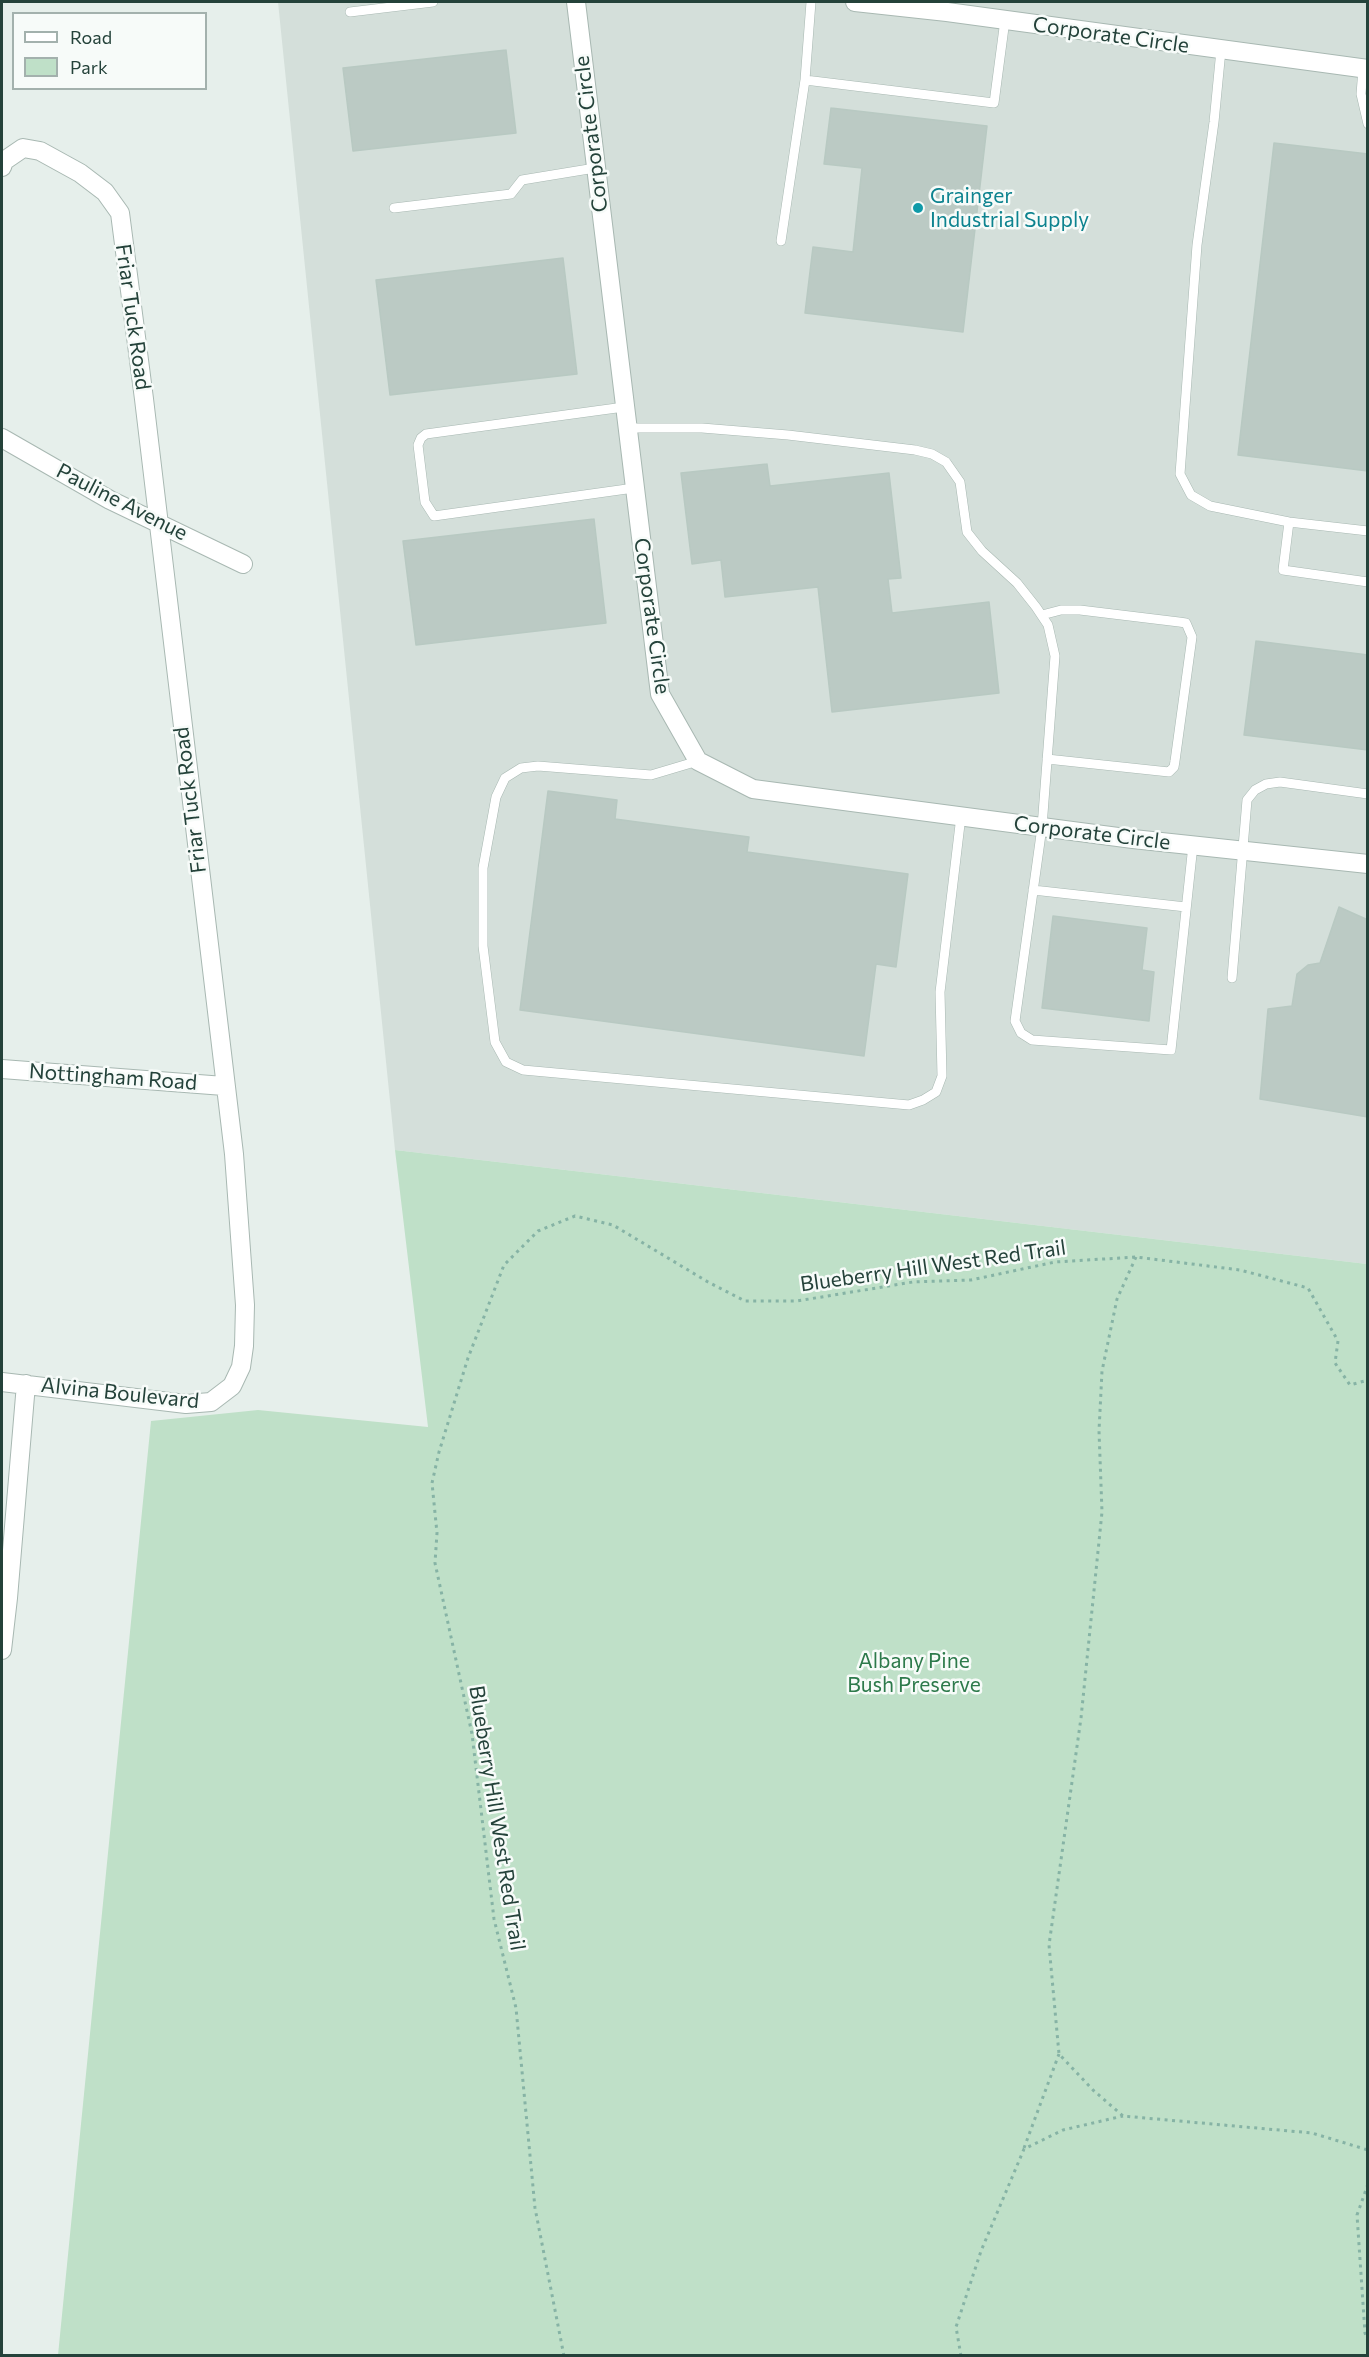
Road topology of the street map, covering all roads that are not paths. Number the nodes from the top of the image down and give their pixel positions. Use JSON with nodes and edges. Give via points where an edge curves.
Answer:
{"nodes":[{"id":1,"x":434,"y":2,"type":"edge"},
{"id":2,"x":576,"y":2,"type":"edge"},
{"id":3,"x":811,"y":2,"type":"edge"},
{"id":4,"x":855,"y":2,"type":"edge"},
{"id":5,"x":350,"y":12,"type":"dead end"},
{"id":6,"x":1005,"y":20,"type":"junction"},
{"id":7,"x":1221,"y":50,"type":"junction"},
{"id":8,"x":1365,"y":69,"type":"edge"},
{"id":9,"x":805,"y":80,"type":"junction"},
{"id":10,"x":1368,"y":124,"type":"edge"},
{"id":11,"x":2,"y":167,"type":"edge"},
{"id":12,"x":595,"y":168,"type":"junction"},
{"id":13,"x":394,"y":208,"type":"dead end"},
{"id":14,"x":781,"y":241,"type":"dead end"},
{"id":15,"x":624,"y":407,"type":"junction"},
{"id":16,"x":627,"y":428,"type":"junction"},
{"id":17,"x":2,"y":438,"type":"edge"},
{"id":18,"x":634,"y":488,"type":"junction"},
{"id":19,"x":158,"y":522,"type":"junction"},
{"id":20,"x":1289,"y":522,"type":"junction"},
{"id":21,"x":1368,"y":531,"type":"edge"},
{"id":22,"x":243,"y":564,"type":"dead end"},
{"id":23,"x":1368,"y":582,"type":"edge"},
{"id":24,"x":1042,"y":615,"type":"junction"},
{"id":25,"x":1047,"y":759,"type":"junction"},
{"id":26,"x":698,"y":761,"type":"junction"},
{"id":27,"x":1368,"y":794,"type":"edge"},
{"id":28,"x":961,"y":816,"type":"junction"},
{"id":29,"x":1042,"y":827,"type":"junction"},
{"id":30,"x":1192,"y":845,"type":"junction"},
{"id":31,"x":1243,"y":851,"type":"junction"},
{"id":32,"x":1368,"y":864,"type":"edge"},
{"id":33,"x":1033,"y":890,"type":"junction"},
{"id":34,"x":1186,"y":907,"type":"junction"},
{"id":35,"x":1232,"y":978,"type":"dead end"},
{"id":36,"x":2,"y":1070,"type":"edge"},
{"id":37,"x":224,"y":1086,"type":"junction"},
{"id":38,"x":2,"y":1382,"type":"edge"},
{"id":39,"x":26,"y":1384,"type":"junction"},
{"id":40,"x":232,"y":1386,"type":"joint"},
{"id":41,"x":2,"y":1650,"type":"edge"}],
"edges":[{"from":1,"to":5,"type":"lane"},
{"from":2,"to":12,"type":"street","name":"Corporate Circle"},
{"from":3,"to":9,"type":"lane"},
{"from":4,"to":6,"type":"street","name":"Corporate Circle"},
{"from":6,"to":7,"type":"street","name":"Corporate Circle"},
{"from":6,"to":9,"type":"lane","via":[[994,103]]},
{"from":7,"to":8,"type":"street","name":"Corporate Circle"},
{"from":7,"to":20,"type":"lane","via":[[1197,245],[1180,474],[1191,495],[1210,506]]},
{"from":8,"to":10,"type":"lane","via":[[1361,94]]},
{"from":9,"to":14,"type":"lane"},
{"from":11,"to":19,"type":"street","name":"Friar Tuck Road","via":[[15,153],[31,148],[80,173],[105,192],[120,213]]},
{"from":12,"to":13,"type":"lane","via":[[522,180],[511,194]]},
{"from":12,"to":15,"type":"street","name":"Corporate Circle"},
{"from":15,"to":16,"type":"street","name":"Corporate Circle"},
{"from":15,"to":18,"type":"lane","via":[[426,434],[418,445],[425,502],[434,516]]},
{"from":16,"to":18,"type":"street","name":"Corporate Circle"},
{"from":16,"to":24,"type":"lane","via":[[702,428],[788,435],[932,454],[946,462],[960,482],[967,532]]},
{"from":17,"to":19,"type":"street","name":"Pauline Avenue","via":[[110,500]]},
{"from":18,"to":26,"type":"street","name":"Corporate Circle","via":[[660,694]]},
{"from":19,"to":22,"type":"street","name":"Pauline Avenue"},
{"from":19,"to":37,"type":"street","name":"Friar Tuck Road"},
{"from":20,"to":21,"type":"lane"},
{"from":20,"to":23,"type":"lane","via":[[1282,570]]},
{"from":24,"to":25,"type":"lane","via":[[1055,656]]},
{"from":24,"to":25,"type":"lane","via":[[1061,609],[1080,610],[1186,623],[1192,637],[1174,767],[1169,772]]},
{"from":25,"to":29,"type":"lane"},
{"from":26,"to":28,"type":"street","name":"Corporate Circle","via":[[753,789]]},
{"from":26,"to":28,"type":"lane","via":[[651,775],[538,766],[521,768],[505,778],[496,797],[483,868],[483,946],[495,1042],[506,1062],[524,1070],[909,1106],[923,1100],[936,1092],[942,1076],[940,992]]},
{"from":27,"to":31,"type":"lane","via":[[1280,782],[1266,784],[1247,800]]},
{"from":28,"to":29,"type":"street","name":"Corporate Circle"},
{"from":29,"to":30,"type":"street","name":"Corporate Circle"},
{"from":29,"to":33,"type":"lane"},
{"from":30,"to":31,"type":"street","name":"Corporate Circle"},
{"from":30,"to":34,"type":"lane"},
{"from":31,"to":32,"type":"street","name":"Corporate Circle"},
{"from":31,"to":35,"type":"lane"},
{"from":33,"to":34,"type":"lane"},
{"from":33,"to":34,"type":"lane","via":[[1015,1021],[1021,1033],[1032,1040],[1172,1050]]},
{"from":36,"to":37,"type":"street","name":"Nottingham Road"},
{"from":37,"to":40,"type":"street","name":"Friar Tuck Road","via":[[234,1154],[245,1305],[241,1367]]},
{"from":38,"to":39,"type":"street","name":"Alvina Boulevard"},
{"from":39,"to":40,"type":"street","name":"Alvina Boulevard","via":[[186,1404],[211,1402]]},
{"from":39,"to":41,"type":"street"}]}
